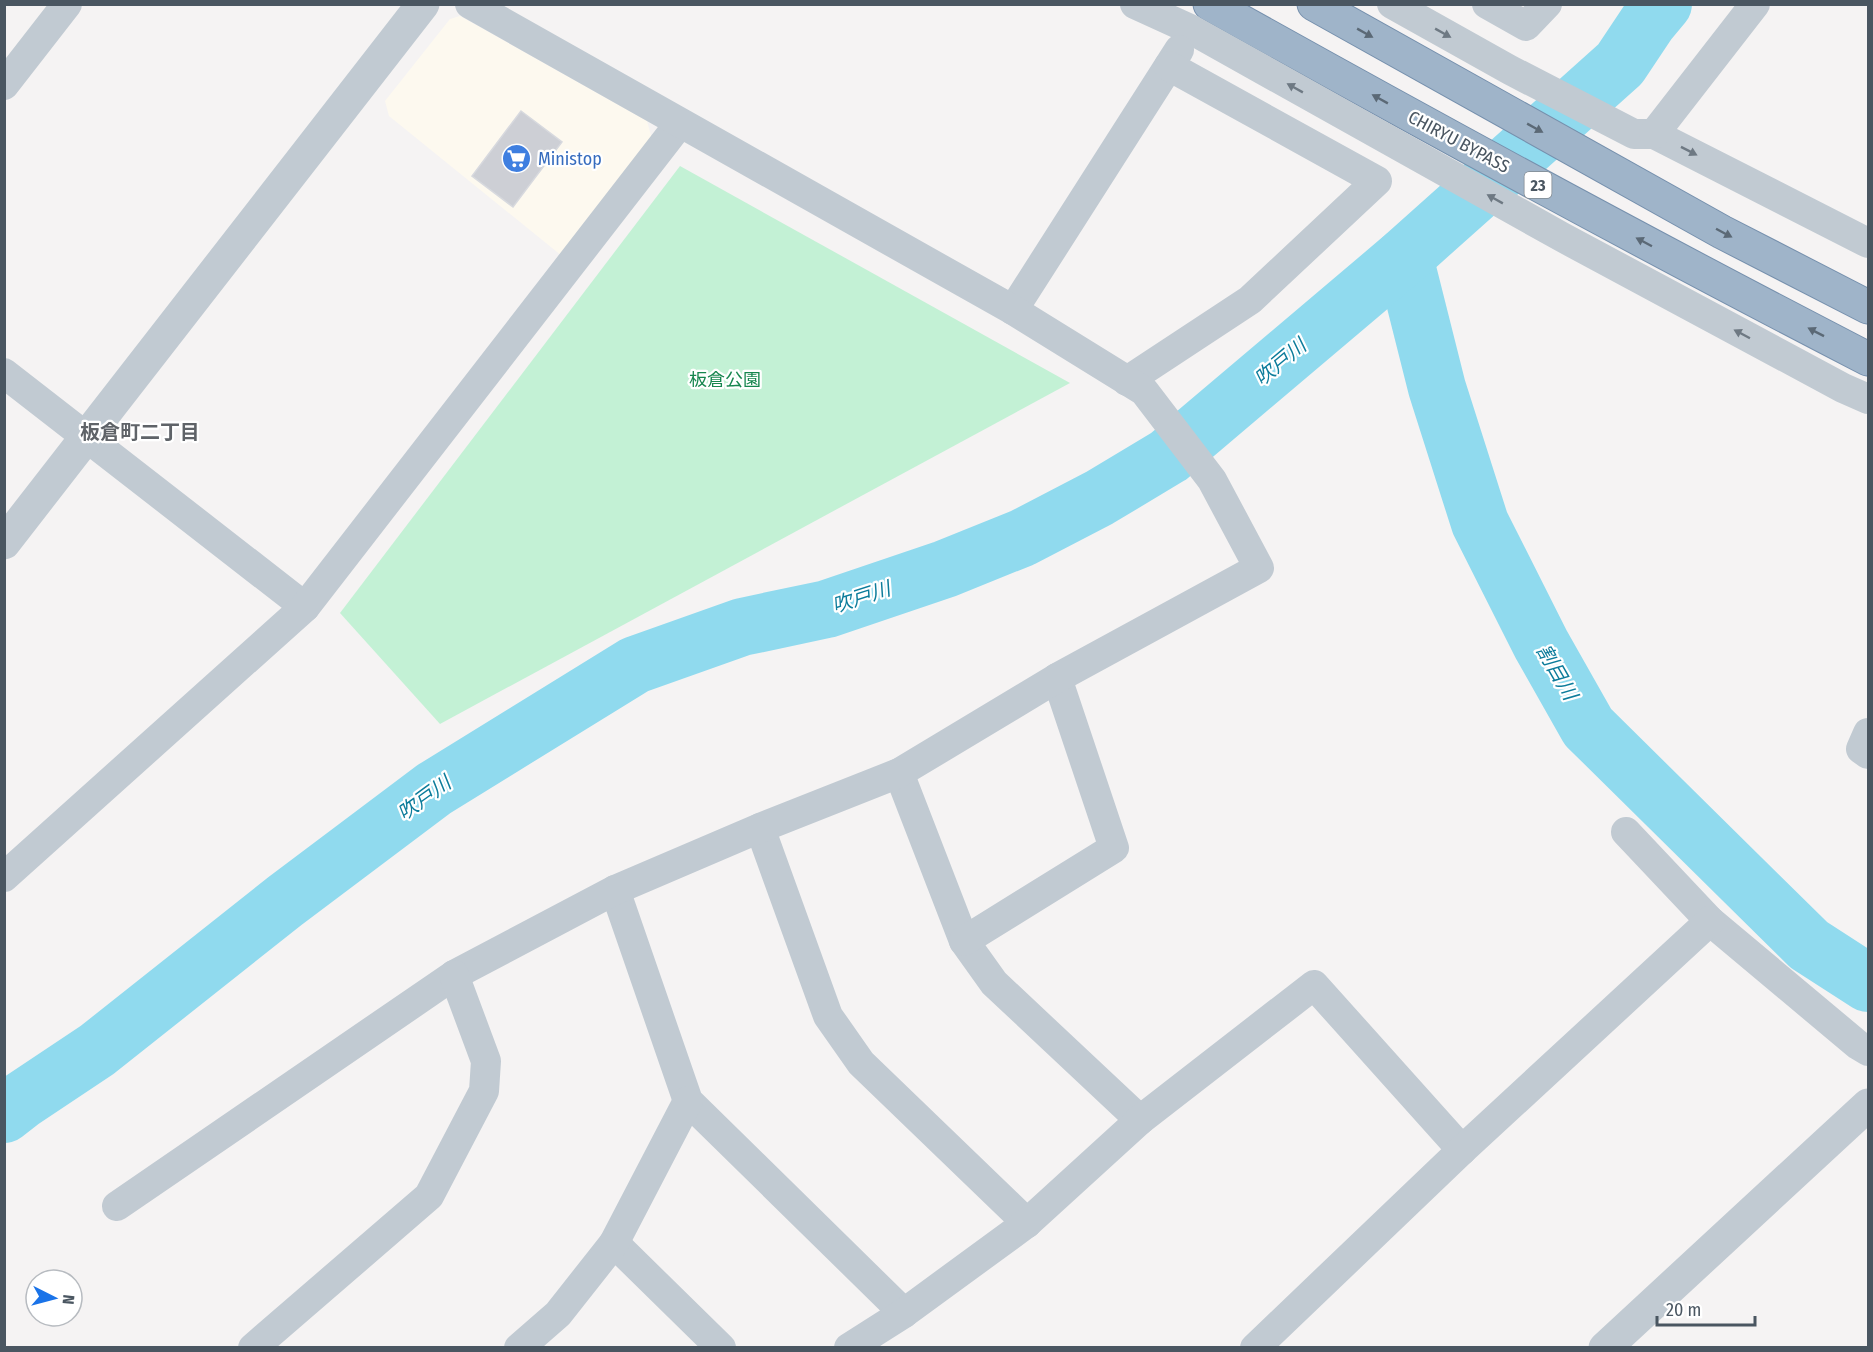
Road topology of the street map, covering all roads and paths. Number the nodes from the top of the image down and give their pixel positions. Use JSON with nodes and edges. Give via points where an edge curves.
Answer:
{"nodes":[{"id":1,"x":67,"y":4,"type":"edge"},
{"id":2,"x":423,"y":4,"type":"edge"},
{"id":3,"x":470,"y":4,"type":"edge"},
{"id":4,"x":1135,"y":4,"type":"edge"},
{"id":5,"x":1314,"y":4,"type":"edge"},
{"id":6,"x":1392,"y":4,"type":"edge"},
{"id":7,"x":1487,"y":4,"type":"edge"},
{"id":8,"x":1547,"y":4,"type":"edge"},
{"id":9,"x":1755,"y":4,"type":"edge"},
{"id":10,"x":1203,"y":13,"type":"edge"},
{"id":11,"x":1169,"y":66,"type":"junction"},
{"id":12,"x":4,"y":85,"type":"edge"},
{"id":13,"x":680,"y":123,"type":"junction"},
{"id":14,"x":1644,"y":134,"type":"junction"},
{"id":15,"x":1869,"y":243,"type":"edge"},
{"id":16,"x":1869,"y":307,"type":"edge"},
{"id":17,"x":1013,"y":310,"type":"junction"},
{"id":18,"x":1869,"y":359,"type":"edge"},
{"id":19,"x":4,"y":373,"type":"edge"},
{"id":20,"x":1136,"y":386,"type":"junction"},
{"id":21,"x":1869,"y":399,"type":"edge"},
{"id":22,"x":88,"y":437,"type":"junction"},
{"id":23,"x":4,"y":543,"type":"edge"},
{"id":24,"x":305,"y":607,"type":"junction"},
{"id":25,"x":1057,"y":678,"type":"junction"},
{"id":26,"x":1869,"y":733,"type":"edge"},
{"id":27,"x":1869,"y":754,"type":"edge"},
{"id":28,"x":899,"y":773,"type":"junction"},
{"id":29,"x":760,"y":828,"type":"junction"},
{"id":30,"x":1626,"y":832,"type":"dead end"},
{"id":31,"x":4,"y":877,"type":"edge"},
{"id":32,"x":615,"y":890,"type":"junction"},
{"id":33,"x":1710,"y":921,"type":"junction"},
{"id":34,"x":964,"y":941,"type":"junction"},
{"id":35,"x":454,"y":975,"type":"junction"},
{"id":36,"x":1869,"y":1051,"type":"edge"},
{"id":37,"x":688,"y":1101,"type":"junction"},
{"id":38,"x":1869,"y":1105,"type":"edge"},
{"id":39,"x":1140,"y":1120,"type":"junction"},
{"id":40,"x":1462,"y":1150,"type":"junction"},
{"id":41,"x":117,"y":1206,"type":"dead end"},
{"id":42,"x":1027,"y":1223,"type":"junction"},
{"id":43,"x":614,"y":1243,"type":"junction"},
{"id":44,"x":904,"y":1313,"type":"junction"},
{"id":45,"x":253,"y":1347,"type":"edge"},
{"id":46,"x":519,"y":1347,"type":"edge"},
{"id":47,"x":721,"y":1347,"type":"edge"},
{"id":48,"x":849,"y":1347,"type":"edge"},
{"id":49,"x":1255,"y":1347,"type":"edge"},
{"id":50,"x":1605,"y":1347,"type":"edge"}],
"edges":[{"from":1,"to":12,"type":"street"},
{"from":2,"to":22,"type":"street"},
{"from":3,"to":13,"type":"street"},
{"from":4,"to":10,"type":"street"},
{"from":5,"to":16,"type":"highway","one_way":true,"via":[[1712,226]]},
{"from":6,"to":14,"type":"street","one_way":true,"via":[[1510,70]]},
{"from":7,"to":8,"type":"street","via":[[1526,26]]},
{"from":9,"to":14,"type":"street"},
{"from":10,"to":11,"type":"street"},
{"from":18,"to":10,"type":"highway","name":"CHIRYU BYPASS","number":"23","one_way":true,"via":[[1386,103]]},
{"from":21,"to":10,"type":"street","one_way":true,"via":[[1438,167]]},
{"from":11,"to":17,"type":"street"},
{"from":11,"to":20,"type":"street","via":[[1377,181],[1250,300]]},
{"from":13,"to":17,"type":"street"},
{"from":13,"to":24,"type":"street"},
{"from":14,"to":15,"type":"street","one_way":true},
{"from":17,"to":20,"type":"street"},
{"from":19,"to":22,"type":"street"},
{"from":20,"to":25,"type":"street","via":[[1212,480],[1259,568]]},
{"from":22,"to":23,"type":"street"},
{"from":22,"to":24,"type":"street"},
{"from":24,"to":31,"type":"street"},
{"from":25,"to":28,"type":"street"},
{"from":25,"to":34,"type":"street","via":[[1114,848]]},
{"from":26,"to":27,"type":"street","via":[[1862,749]]},
{"from":28,"to":29,"type":"street"},
{"from":28,"to":34,"type":"street"},
{"from":29,"to":32,"type":"street"},
{"from":29,"to":42,"type":"street","via":[[828,1016],[861,1063]]},
{"from":30,"to":33,"type":"street"},
{"from":32,"to":35,"type":"street"},
{"from":32,"to":37,"type":"street"},
{"from":33,"to":36,"type":"street"},
{"from":33,"to":40,"type":"street"},
{"from":34,"to":39,"type":"street","via":[[994,983]]},
{"from":35,"to":41,"type":"street"},
{"from":35,"to":45,"type":"street","via":[[486,1061],[484,1091],[429,1197]]},
{"from":37,"to":43,"type":"street"},
{"from":37,"to":44,"type":"street"},
{"from":38,"to":50,"type":"street"},
{"from":39,"to":40,"type":"street","via":[[1314,985]]},
{"from":39,"to":42,"type":"street"},
{"from":40,"to":49,"type":"street"},
{"from":42,"to":44,"type":"street"},
{"from":43,"to":46,"type":"street","via":[[558,1314]]},
{"from":43,"to":47,"type":"street"},
{"from":44,"to":48,"type":"street"}]}
